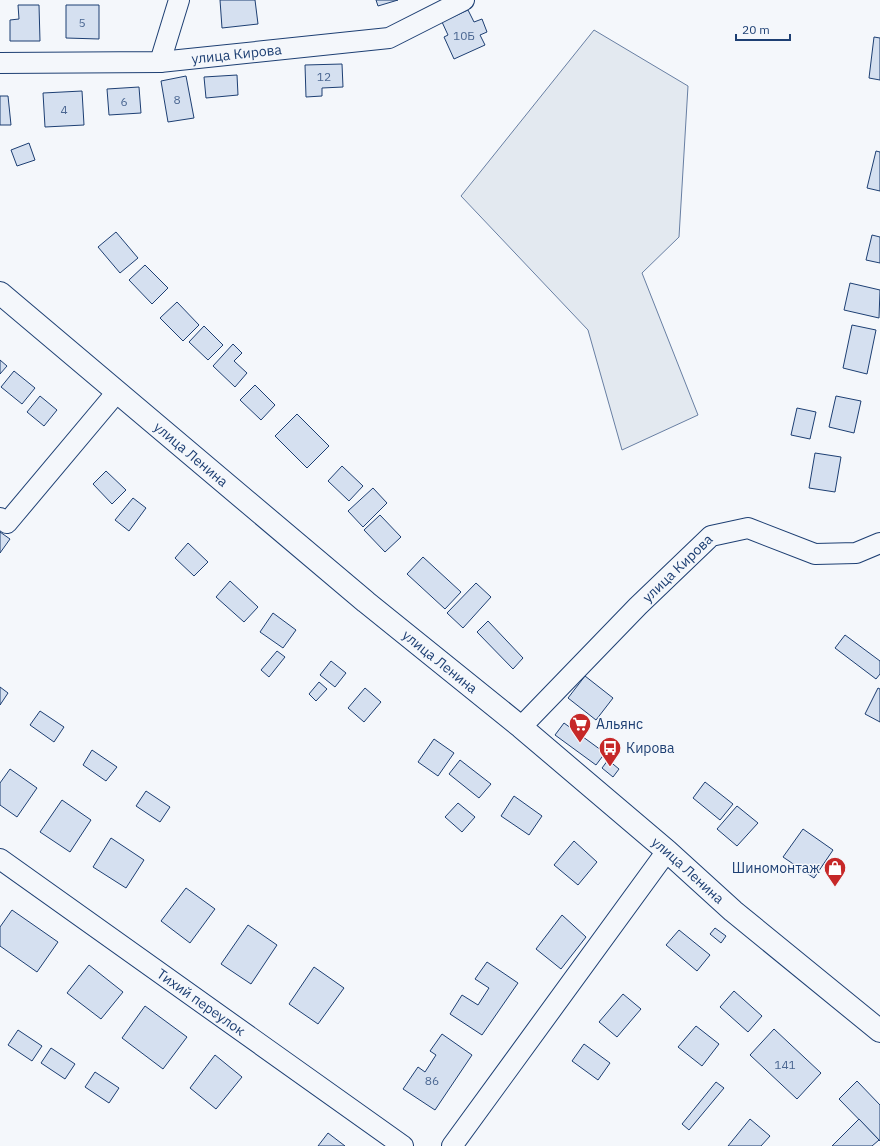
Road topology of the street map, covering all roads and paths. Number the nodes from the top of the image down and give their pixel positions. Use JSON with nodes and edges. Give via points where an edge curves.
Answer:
{"nodes":[{"id":1,"x":179,"y":0,"type":"edge"},
{"id":2,"x":464,"y":0,"type":"edge"},
{"id":3,"x":160,"y":62,"type":"junction"},
{"id":4,"x":0,"y":63,"type":"edge"},
{"id":5,"x":0,"y":293,"type":"edge"},
{"id":6,"x":117,"y":392,"type":"junction"},
{"id":7,"x":0,"y":518,"type":"edge"},
{"id":8,"x":880,"y":543,"type":"edge"},
{"id":9,"x":521,"y":727,"type":"junction"},
{"id":10,"x":666,"y":850,"type":"junction"},
{"id":11,"x":0,"y":859,"type":"edge"},
{"id":12,"x":880,"y":1031,"type":"edge"},
{"id":13,"x":403,"y":1146,"type":"edge"},
{"id":14,"x":452,"y":1146,"type":"edge"}],
"edges":[{"from":1,"to":3,"type":"street"},
{"from":2,"to":3,"type":"street","name":"улица Кирова","via":[[389,38]]},
{"from":3,"to":4,"type":"street","name":"улица Кирова"},
{"from":5,"to":6,"type":"main road","name":"улица Ленина"},
{"from":6,"to":7,"type":"street","via":[[7,523]]},
{"from":6,"to":9,"type":"main road","name":"улица Ленина","via":[[366,602]]},
{"from":8,"to":9,"type":"street","name":"улица Кирова","via":[[856,553],[815,554],[748,528],[712,536],[638,606]]},
{"from":9,"to":10,"type":"main road","name":"улица Ленина"},
{"from":10,"to":12,"type":"main road","name":"улица Ленина","via":[[733,911]]},
{"from":10,"to":14,"type":"street"},
{"from":11,"to":13,"type":"street","name":"Тихий переулок"}]}
